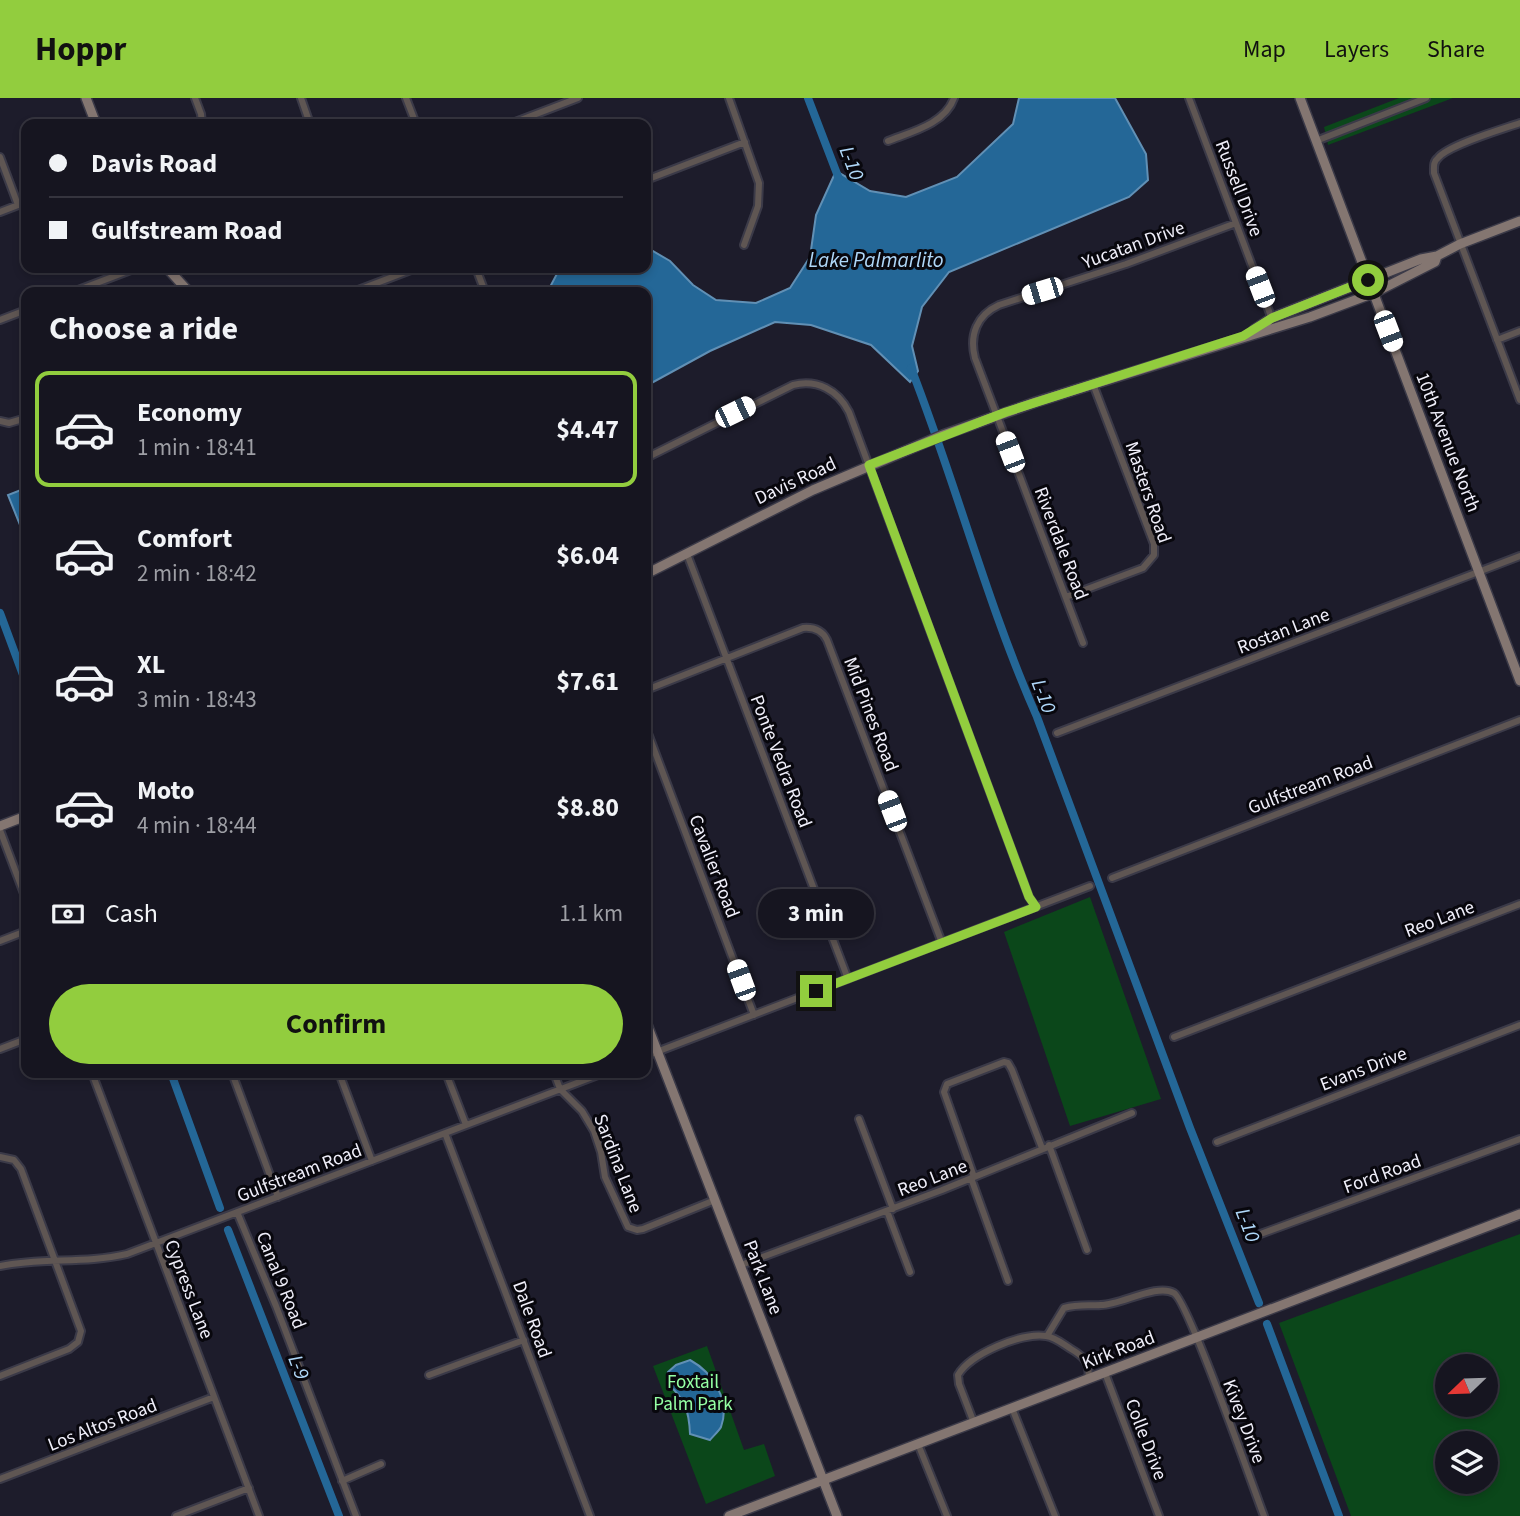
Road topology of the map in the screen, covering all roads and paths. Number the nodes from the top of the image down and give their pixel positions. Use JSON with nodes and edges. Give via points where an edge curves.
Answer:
{"nodes":[{"id":1,"x":86,"y":98,"type":"edge"},
{"id":2,"x":195,"y":98,"type":"edge"},
{"id":3,"x":301,"y":98,"type":"edge"},
{"id":4,"x":406,"y":98,"type":"edge"},
{"id":5,"x":578,"y":98,"type":"edge"},
{"id":6,"x":729,"y":98,"type":"edge"},
{"id":7,"x":954,"y":98,"type":"edge"},
{"id":8,"x":1189,"y":98,"type":"edge"},
{"id":9,"x":1300,"y":98,"type":"edge"},
{"id":10,"x":1426,"y":98,"type":"edge"},
{"id":11,"x":562,"y":101,"type":"edge"},
{"id":12,"x":94,"y":119,"type":"edge"},
{"id":13,"x":202,"y":119,"type":"edge"},
{"id":14,"x":308,"y":119,"type":"edge"},
{"id":15,"x":414,"y":119,"type":"edge"},
{"id":16,"x":521,"y":119,"type":"edge"},
{"id":17,"x":1520,"y":123,"type":"edge"},
{"id":18,"x":888,"y":141,"type":"dead end"},
{"id":19,"x":1317,"y":141,"type":"junction"},
{"id":20,"x":745,"y":142,"type":"junction"},
{"id":21,"x":0,"y":158,"type":"edge"},
{"id":22,"x":651,"y":178,"type":"edge"},
{"id":23,"x":21,"y":204,"type":"edge"},
{"id":24,"x":18,"y":205,"type":"junction"},
{"id":25,"x":0,"y":212,"type":"edge"},
{"id":26,"x":1520,"y":221,"type":"edge"},
{"id":27,"x":1236,"y":223,"type":"junction"},
{"id":28,"x":1460,"y":244,"type":"junction"},
{"id":29,"x":744,"y":245,"type":"dead end"},
{"id":30,"x":1437,"y":256,"type":"junction"},
{"id":31,"x":123,"y":273,"type":"edge"},
{"id":32,"x":172,"y":273,"type":"edge"},
{"id":33,"x":403,"y":273,"type":"edge"},
{"id":34,"x":1368,"y":280,"type":"junction"},
{"id":35,"x":86,"y":287,"type":"edge"},
{"id":36,"x":185,"y":287,"type":"edge"},
{"id":37,"x":366,"y":287,"type":"edge"},
{"id":38,"x":1374,"y":293,"type":"junction"},
{"id":39,"x":21,"y":312,"type":"edge"},
{"id":40,"x":1272,"y":318,"type":"junction"},
{"id":41,"x":0,"y":320,"type":"edge"},
{"id":42,"x":1276,"y":328,"type":"junction"},
{"id":43,"x":1520,"y":331,"type":"edge"},
{"id":44,"x":1243,"y":336,"type":"junction"},
{"id":45,"x":1497,"y":340,"type":"junction"},
{"id":46,"x":1093,"y":384,"type":"junction"},
{"id":47,"x":1520,"y":400,"type":"edge"},
{"id":48,"x":997,"y":415,"type":"junction"},
{"id":49,"x":21,"y":419,"type":"edge"},
{"id":50,"x":0,"y":421,"type":"edge"},
{"id":51,"x":651,"y":455,"type":"edge"},
{"id":52,"x":869,"y":465,"type":"junction"},
{"id":53,"x":687,"y":554,"type":"junction"},
{"id":54,"x":1520,"y":556,"type":"edge"},
{"id":55,"x":651,"y":572,"type":"edge"},
{"id":56,"x":1479,"y":572,"type":"junction"},
{"id":57,"x":1066,"y":597,"type":"junction"},
{"id":58,"x":1083,"y":643,"type":"dead end"},
{"id":59,"x":727,"y":658,"type":"junction"},
{"id":60,"x":1520,"y":681,"type":"edge"},
{"id":61,"x":651,"y":688,"type":"edge"},
{"id":62,"x":1520,"y":720,"type":"edge"},
{"id":63,"x":1057,"y":733,"type":"dead end"},
{"id":64,"x":651,"y":741,"type":"edge"},
{"id":65,"x":21,"y":818,"type":"edge"},
{"id":66,"x":0,"y":828,"type":"edge"},
{"id":67,"x":1112,"y":878,"type":"dead end"},
{"id":68,"x":21,"y":885,"type":"edge"},
{"id":69,"x":1090,"y":886,"type":"dead end"},
{"id":70,"x":1520,"y":905,"type":"edge"},
{"id":71,"x":1036,"y":907,"type":"junction"},
{"id":72,"x":21,"y":933,"type":"edge"},
{"id":73,"x":0,"y":941,"type":"edge"},
{"id":74,"x":942,"y":943,"type":"junction"},
{"id":75,"x":848,"y":979,"type":"junction"},
{"id":76,"x":754,"y":1015,"type":"junction"},
{"id":77,"x":1520,"y":1025,"type":"edge"},
{"id":78,"x":651,"y":1036,"type":"edge"},
{"id":79,"x":1174,"y":1037,"type":"dead end"},
{"id":80,"x":21,"y":1041,"type":"edge"},
{"id":81,"x":0,"y":1049,"type":"edge"},
{"id":82,"x":657,"y":1052,"type":"junction"},
{"id":83,"x":651,"y":1054,"type":"edge"},
{"id":84,"x":94,"y":1078,"type":"edge"},
{"id":85,"x":234,"y":1078,"type":"edge"},
{"id":86,"x":341,"y":1078,"type":"edge"},
{"id":87,"x":448,"y":1078,"type":"edge"},
{"id":88,"x":556,"y":1078,"type":"edge"},
{"id":89,"x":590,"y":1078,"type":"edge"},
{"id":90,"x":560,"y":1089,"type":"junction"},
{"id":91,"x":1132,"y":1113,"type":"dead end"},
{"id":92,"x":859,"y":1119,"type":"dead end"},
{"id":93,"x":466,"y":1125,"type":"junction"},
{"id":94,"x":445,"y":1133,"type":"junction"},
{"id":95,"x":1520,"y":1139,"type":"edge"},
{"id":96,"x":1217,"y":1142,"type":"dead end"},
{"id":97,"x":1049,"y":1145,"type":"junction"},
{"id":98,"x":1042,"y":1148,"type":"junction"},
{"id":99,"x":0,"y":1157,"type":"edge"},
{"id":100,"x":372,"y":1161,"type":"junction"},
{"id":101,"x":972,"y":1178,"type":"junction"},
{"id":102,"x":278,"y":1197,"type":"junction"},
{"id":103,"x":715,"y":1200,"type":"junction"},
{"id":104,"x":890,"y":1210,"type":"junction"},
{"id":105,"x":237,"y":1212,"type":"junction"},
{"id":106,"x":1520,"y":1214,"type":"edge"},
{"id":107,"x":1255,"y":1236,"type":"dead end"},
{"id":108,"x":156,"y":1243,"type":"junction"},
{"id":109,"x":1087,"y":1250,"type":"dead end"},
{"id":110,"x":56,"y":1261,"type":"junction"},
{"id":111,"x":741,"y":1265,"type":"junction"},
{"id":112,"x":0,"y":1266,"type":"edge"},
{"id":113,"x":910,"y":1272,"type":"dead end"},
{"id":114,"x":1008,"y":1281,"type":"dead end"},
{"id":115,"x":1048,"y":1336,"type":"junction"},
{"id":116,"x":1196,"y":1338,"type":"junction"},
{"id":117,"x":524,"y":1339,"type":"junction"},
{"id":118,"x":1105,"y":1373,"type":"junction"},
{"id":119,"x":429,"y":1375,"type":"dead end"},
{"id":120,"x":0,"y":1376,"type":"edge"},
{"id":121,"x":1088,"y":1379,"type":"junction"},
{"id":122,"x":215,"y":1397,"type":"junction"},
{"id":123,"x":1012,"y":1408,"type":"junction"},
{"id":124,"x":974,"y":1423,"type":"junction"},
{"id":125,"x":918,"y":1444,"type":"junction"},
{"id":126,"x":381,"y":1464,"type":"dead end"},
{"id":127,"x":0,"y":1479,"type":"edge"},
{"id":128,"x":824,"y":1480,"type":"junction"},
{"id":129,"x":342,"y":1481,"type":"junction"},
{"id":130,"x":249,"y":1488,"type":"junction"},
{"id":131,"x":176,"y":1516,"type":"edge"},
{"id":132,"x":259,"y":1516,"type":"edge"},
{"id":133,"x":356,"y":1516,"type":"edge"},
{"id":134,"x":590,"y":1516,"type":"edge"},
{"id":135,"x":729,"y":1516,"type":"edge"},
{"id":136,"x":837,"y":1516,"type":"edge"},
{"id":137,"x":947,"y":1516,"type":"edge"},
{"id":138,"x":1055,"y":1516,"type":"edge"},
{"id":139,"x":1159,"y":1516,"type":"edge"},
{"id":140,"x":1264,"y":1516,"type":"edge"}],
"edges":[{"from":1,"to":12,"type":"street"},
{"from":2,"to":13,"type":"street"},
{"from":3,"to":14,"type":"street"},
{"from":4,"to":15,"type":"street"},
{"from":5,"to":11,"type":"street"},
{"from":6,"to":20,"type":"street"},
{"from":7,"to":18,"type":"street","via":[[937,120]]},
{"from":8,"to":27,"type":"street","name":"Russell Drive"},
{"from":9,"to":19,"type":"street","name":"10th Avenue North"},
{"from":10,"to":19,"type":"street"},
{"from":11,"to":16,"type":"street"},
{"from":17,"to":28,"type":"street","via":[[1449,150],[1435,160],[1434,173]]},
{"from":19,"to":34,"type":"street","name":"10th Avenue North"},
{"from":20,"to":22,"type":"street"},
{"from":20,"to":29,"type":"street","via":[[759,195]]},
{"from":21,"to":24,"type":"street"},
{"from":23,"to":24,"type":"street"},
{"from":24,"to":25,"type":"street"},
{"from":26,"to":28,"type":"street","name":"Davis Road"},
{"from":27,"to":40,"type":"street","name":"Russell Drive"},
{"from":27,"to":48,"type":"street","name":"Yucatan Drive","via":[[990,310],[976,326],[973,347]]},
{"from":28,"to":30,"type":"street","name":"Davis Road"},
{"from":28,"to":45,"type":"street"},
{"from":30,"to":34,"type":"street","name":"Davis Road"},
{"from":30,"to":38,"type":"street","name":"Davis Road","via":[[1435,262]]},
{"from":31,"to":35,"type":"street"},
{"from":32,"to":36,"type":"street"},
{"from":33,"to":37,"type":"street"},
{"from":34,"to":38,"type":"street","name":"10th Avenue North"},
{"from":34,"to":40,"type":"street","name":"Davis Road"},
{"from":38,"to":42,"type":"street","name":"Davis Road"},
{"from":38,"to":56,"type":"street","name":"10th Avenue North"},
{"from":39,"to":41,"type":"street"},
{"from":40,"to":42,"type":"street","name":"Russell Drive"},
{"from":40,"to":44,"type":"street","name":"Davis Road"},
{"from":42,"to":44,"type":"street","name":"Davis Road"},
{"from":43,"to":45,"type":"street"},
{"from":44,"to":46,"type":"street","name":"Davis Road"},
{"from":45,"to":47,"type":"street"},
{"from":46,"to":48,"type":"street","name":"Davis Road"},
{"from":46,"to":57,"type":"street","name":"Masters Road","via":[[1154,544],[1154,555],[1143,568]]},
{"from":48,"to":52,"type":"street","name":"Davis Road"},
{"from":48,"to":57,"type":"street","name":"Riverdale Road"},
{"from":49,"to":50,"type":"street"},
{"from":51,"to":52,"type":"street","via":[[775,393],[809,383],[826,387],[843,402]]},
{"from":52,"to":53,"type":"street","name":"Davis Road"},
{"from":52,"to":71,"type":"street"},
{"from":53,"to":55,"type":"street","name":"Davis Road"},
{"from":53,"to":59,"type":"street","name":"Ponte Vedra Road"},
{"from":54,"to":56,"type":"street","name":"Rostan Lane"},
{"from":56,"to":60,"type":"street","name":"10th Avenue North"},
{"from":56,"to":63,"type":"street","name":"Rostan Lane"},
{"from":57,"to":58,"type":"street","name":"Riverdale Road"},
{"from":59,"to":61,"type":"street"},
{"from":59,"to":74,"type":"street","name":"Mid Pines Road","via":[[803,628],[815,628],[824,635]]},
{"from":59,"to":75,"type":"street","name":"Ponte Vedra Road"},
{"from":62,"to":67,"type":"street","name":"Gulfstream Road"},
{"from":64,"to":76,"type":"street","name":"Cavalier Road"},
{"from":65,"to":66,"type":"street"},
{"from":66,"to":68,"type":"street"},
{"from":69,"to":71,"type":"street"},
{"from":70,"to":79,"type":"street","name":"Reo Lane"},
{"from":71,"to":74,"type":"street"},
{"from":72,"to":73,"type":"street"},
{"from":74,"to":75,"type":"street"},
{"from":75,"to":76,"type":"street"},
{"from":76,"to":82,"type":"street"},
{"from":77,"to":96,"type":"street","name":"Evans Drive"},
{"from":78,"to":82,"type":"street","name":"Park Lane"},
{"from":80,"to":81,"type":"street"},
{"from":82,"to":83,"type":"street"},
{"from":82,"to":103,"type":"street","name":"Park Lane"},
{"from":84,"to":108,"type":"street","name":"Cypress Lane"},
{"from":85,"to":102,"type":"street"},
{"from":86,"to":100,"type":"street"},
{"from":87,"to":93,"type":"street"},
{"from":88,"to":90,"type":"street"},
{"from":89,"to":90,"type":"street","name":"Gulfstream Road"},
{"from":90,"to":93,"type":"street","name":"Gulfstream Road"},
{"from":90,"to":103,"type":"street","name":"Sardina Lane","via":[[594,1131],[605,1177],[628,1227],[643,1229]]},
{"from":91,"to":97,"type":"street","name":"Reo Lane"},
{"from":92,"to":104,"type":"street"},
{"from":93,"to":94,"type":"street","name":"Gulfstream Road"},
{"from":94,"to":100,"type":"street","name":"Gulfstream Road"},
{"from":94,"to":117,"type":"street","name":"Dale Road"},
{"from":95,"to":107,"type":"street","name":"Ford Road"},
{"from":97,"to":98,"type":"street","name":"Reo Lane"},
{"from":97,"to":109,"type":"street"},
{"from":98,"to":101,"type":"street","name":"Reo Lane"},
{"from":98,"to":101,"type":"street","via":[[1008,1063],[947,1084],[944,1092]]},
{"from":99,"to":110,"type":"street","via":[[14,1160],[21,1169]]},
{"from":100,"to":102,"type":"street","name":"Gulfstream Road"},
{"from":101,"to":104,"type":"street","name":"Reo Lane"},
{"from":101,"to":114,"type":"street"},
{"from":102,"to":105,"type":"street","name":"Gulfstream Road"},
{"from":103,"to":111,"type":"street","name":"Park Lane"},
{"from":104,"to":111,"type":"street","name":"Reo Lane"},
{"from":104,"to":113,"type":"street"},
{"from":105,"to":108,"type":"street","name":"Gulfstream Road"},
{"from":105,"to":129,"type":"street","name":"Canal 9 Road"},
{"from":106,"to":116,"type":"street","name":"Kirk Road"},
{"from":108,"to":110,"type":"street","name":"Gulfstream Road","via":[[107,1259]]},
{"from":108,"to":122,"type":"street","name":"Cypress Lane"},
{"from":110,"to":112,"type":"street","name":"Gulfstream Road"},
{"from":110,"to":120,"type":"street","via":[[80,1325],[78,1342]]},
{"from":111,"to":128,"type":"street","name":"Park Lane"},
{"from":115,"to":116,"type":"street","name":"Kivey Drive","via":[[1064,1308],[1107,1304],[1162,1290],[1180,1299]]},
{"from":115,"to":121,"type":"street","via":[[1084,1358]]},
{"from":115,"to":124,"type":"street","via":[[1028,1336],[966,1364],[958,1379]]},
{"from":116,"to":118,"type":"street","name":"Kirk Road"},
{"from":116,"to":140,"type":"street","name":"Kivey Drive"},
{"from":117,"to":119,"type":"street"},
{"from":117,"to":134,"type":"street","name":"Dale Road"},
{"from":118,"to":121,"type":"street","name":"Kirk Road"},
{"from":118,"to":139,"type":"street","name":"Colle Drive"},
{"from":121,"to":123,"type":"street","name":"Kirk Road"},
{"from":122,"to":127,"type":"street","name":"Los Altos Road"},
{"from":122,"to":130,"type":"street","name":"Cypress Lane"},
{"from":123,"to":124,"type":"street","name":"Kirk Road"},
{"from":123,"to":138,"type":"street"},
{"from":124,"to":125,"type":"street","name":"Kirk Road"},
{"from":125,"to":128,"type":"street","name":"Kirk Road"},
{"from":125,"to":137,"type":"street"},
{"from":126,"to":129,"type":"street"},
{"from":128,"to":135,"type":"street","name":"Kirk Road"},
{"from":128,"to":136,"type":"street","name":"Park Lane"},
{"from":129,"to":133,"type":"street","name":"Canal 9 Road"},
{"from":130,"to":131,"type":"street"},
{"from":130,"to":132,"type":"street","name":"Cypress Lane"}]}
